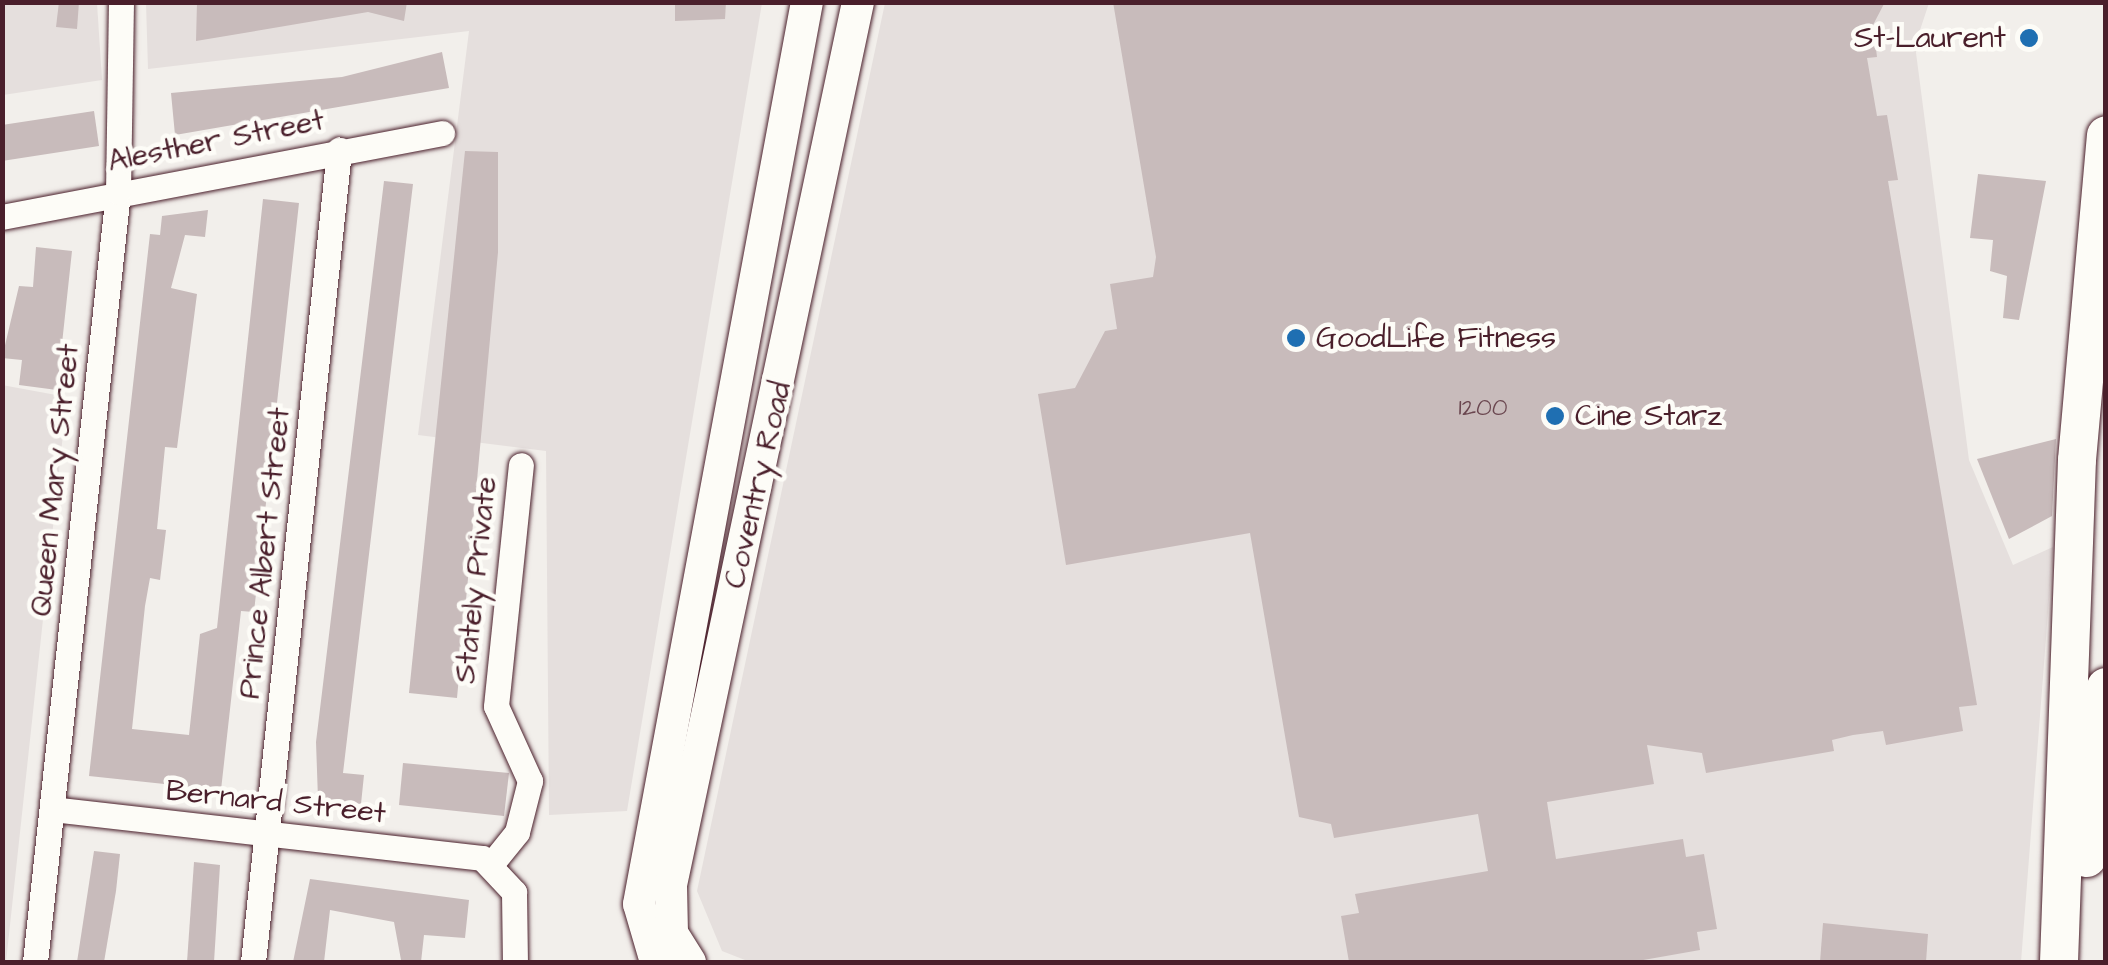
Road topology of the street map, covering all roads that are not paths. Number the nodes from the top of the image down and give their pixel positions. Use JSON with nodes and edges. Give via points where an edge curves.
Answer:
{"nodes":[{"id":1,"x":121,"y":2,"type":"edge"},
{"id":2,"x":807,"y":2,"type":"edge"},
{"id":3,"x":858,"y":2,"type":"edge"},
{"id":4,"x":442,"y":133,"type":"dead end"},
{"id":5,"x":2106,"y":135,"type":"edge"},
{"id":6,"x":339,"y":150,"type":"junction"},
{"id":7,"x":118,"y":192,"type":"junction"},
{"id":8,"x":2,"y":216,"type":"edge"},
{"id":9,"x":521,"y":466,"type":"dead end"},
{"id":10,"x":2106,"y":687,"type":"edge"},
{"id":11,"x":52,"y":809,"type":"junction"},
{"id":12,"x":268,"y":835,"type":"junction"},
{"id":13,"x":493,"y":862,"type":"junction"},
{"id":14,"x":35,"y":962,"type":"edge"},
{"id":15,"x":252,"y":962,"type":"edge"},
{"id":16,"x":515,"y":962,"type":"edge"},
{"id":17,"x":656,"y":962,"type":"edge"},
{"id":18,"x":690,"y":962,"type":"edge"},
{"id":19,"x":2060,"y":962,"type":"edge"},
{"id":20,"x":2075,"y":962,"type":"edge"}],
"edges":[{"from":1,"to":7,"type":"street","name":"Queen Mary Street"},
{"from":2,"to":17,"type":"main road","name":"Coventry Road","via":[[639,904]]},
{"from":3,"to":18,"type":"main road","name":"Coventry Road","via":[[671,885],[672,932]]},
{"from":4,"to":6,"type":"street","name":"Alesther Street"},
{"from":5,"to":19,"type":"highway","via":[[2077,460]]},
{"from":6,"to":7,"type":"street","name":"Alesther Street"},
{"from":6,"to":12,"type":"street","name":"Prince Albert Street"},
{"from":7,"to":8,"type":"street","name":"Alesther Street"},
{"from":7,"to":11,"type":"street","name":"Queen Mary Street"},
{"from":9,"to":13,"type":"street","name":"Stately Private","via":[[496,706],[530,781],[517,832]]},
{"from":10,"to":20,"type":"highway"},
{"from":11,"to":12,"type":"street","name":"Bernard Street"},
{"from":11,"to":14,"type":"street","name":"Queen Mary Street"},
{"from":12,"to":13,"type":"street","name":"Bernard Street"},
{"from":12,"to":15,"type":"street","name":"Prince Albert Street"},
{"from":13,"to":16,"type":"street","via":[[514,892]]}]}
